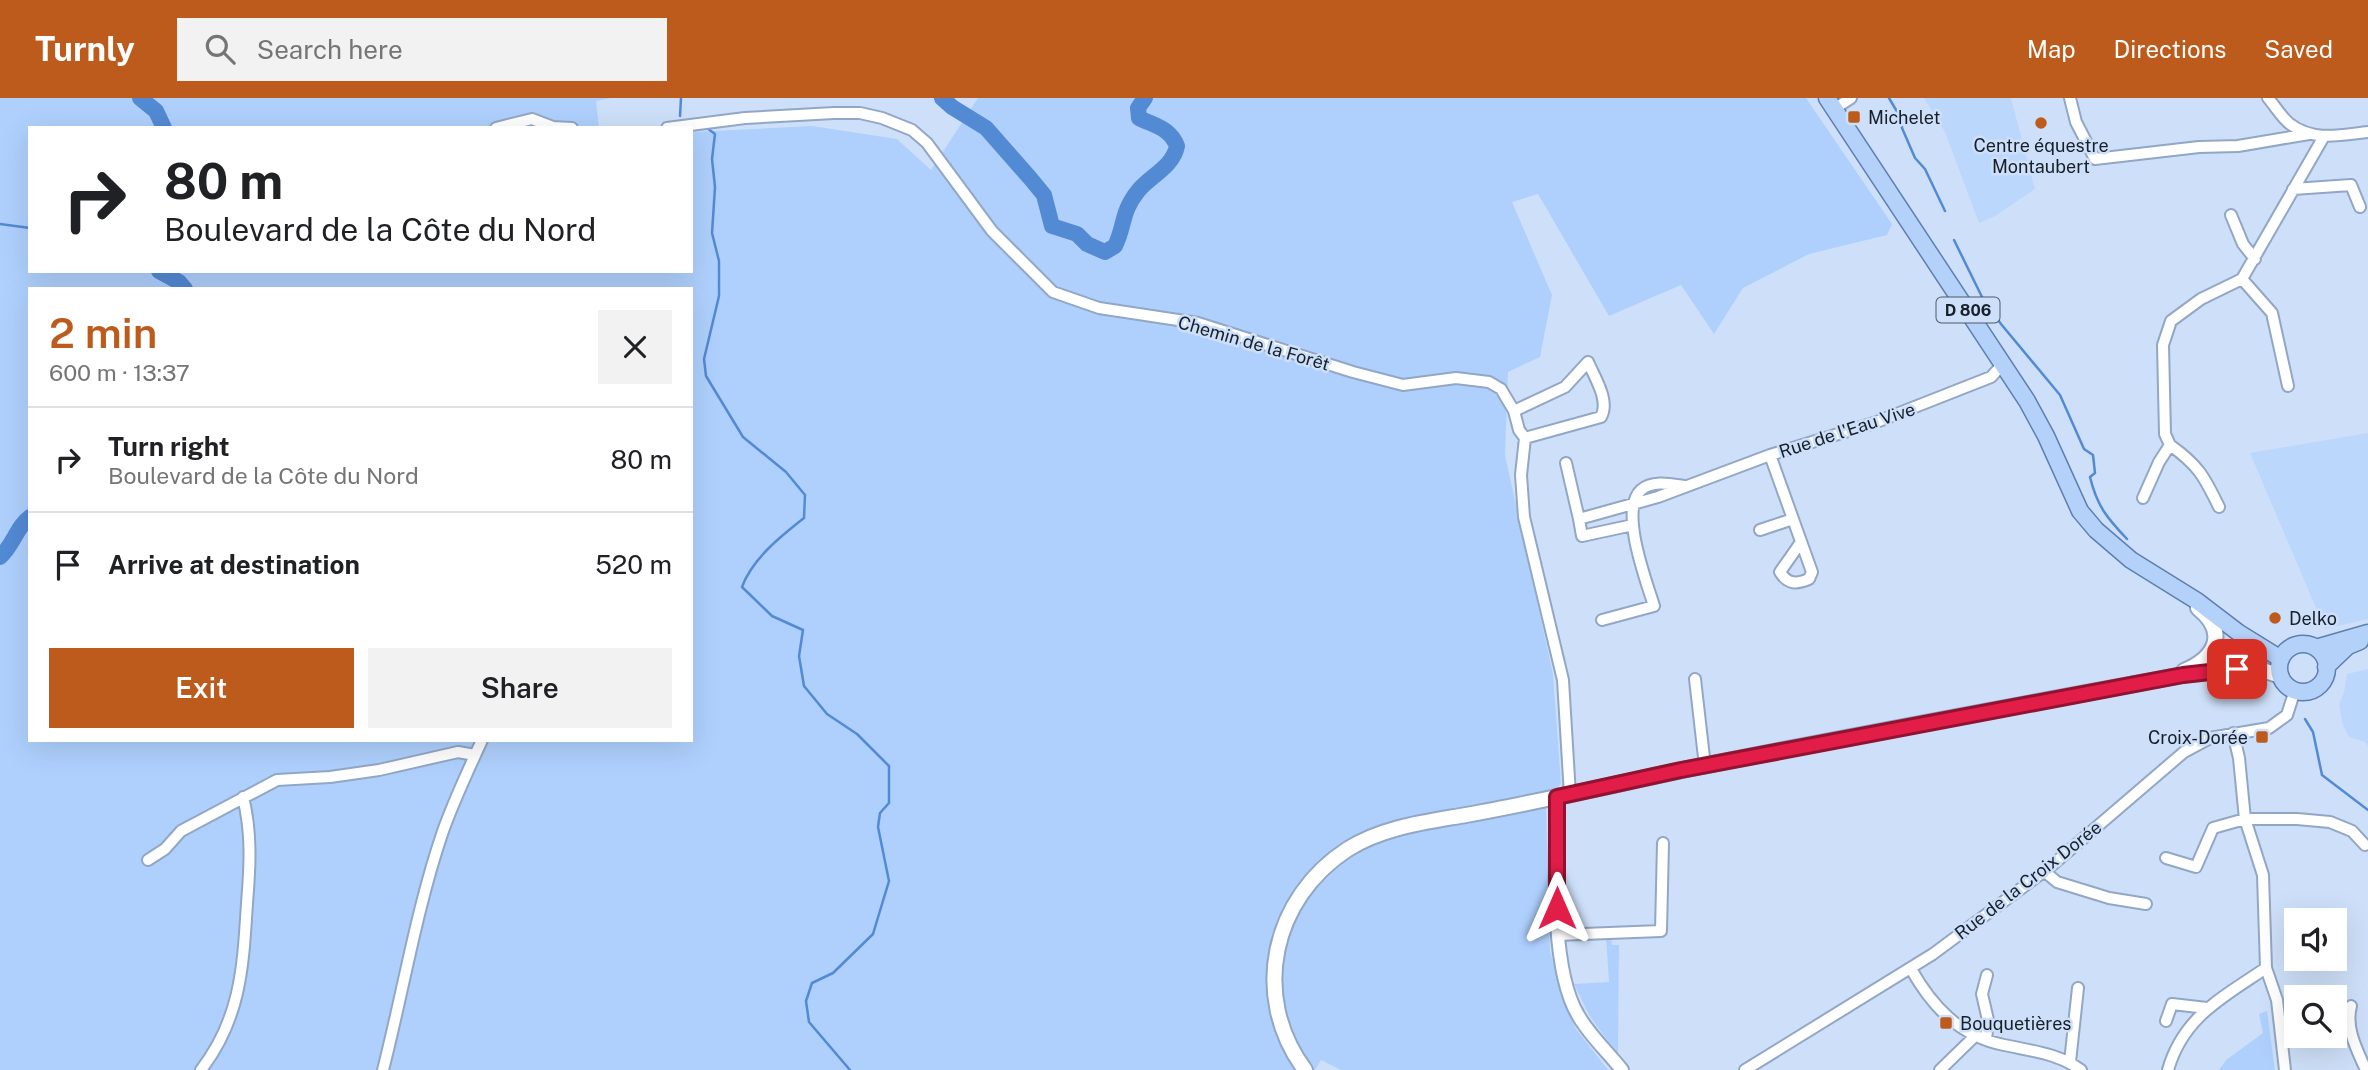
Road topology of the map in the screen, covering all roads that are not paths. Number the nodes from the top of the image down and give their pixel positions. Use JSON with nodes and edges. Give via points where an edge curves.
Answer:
{"nodes":[{"id":1,"x":1851,"y":98,"type":"edge"},
{"id":2,"x":2070,"y":98,"type":"edge"},
{"id":3,"x":2268,"y":98,"type":"edge"},
{"id":4,"x":1830,"y":103,"type":"edge"},
{"id":5,"x":504,"y":126,"type":"edge"},
{"id":6,"x":550,"y":126,"type":"edge"},
{"id":7,"x":683,"y":126,"type":"edge"},
{"id":8,"x":2363,"y":133,"type":"edge"},
{"id":9,"x":2309,"y":134,"type":"junction"},
{"id":10,"x":2323,"y":138,"type":"junction"},
{"id":11,"x":2293,"y":190,"type":"junction"},
{"id":12,"x":2360,"y":207,"type":"dead end"},
{"id":13,"x":2231,"y":215,"type":"dead end"},
{"id":14,"x":2255,"y":259,"type":"junction"},
{"id":15,"x":2242,"y":279,"type":"junction"},
{"id":16,"x":2003,"y":364,"type":"junction"},
{"id":17,"x":2288,"y":386,"type":"dead end"},
{"id":18,"x":1514,"y":411,"type":"junction"},
{"id":19,"x":1525,"y":438,"type":"junction"},
{"id":20,"x":2170,"y":445,"type":"junction"},
{"id":21,"x":1770,"y":456,"type":"junction"},
{"id":22,"x":1566,"y":463,"type":"dead end"},
{"id":23,"x":2143,"y":498,"type":"dead end"},
{"id":24,"x":1632,"y":505,"type":"junction"},
{"id":25,"x":2218,"y":507,"type":"dead end"},
{"id":26,"x":1579,"y":519,"type":"junction"},
{"id":27,"x":1793,"y":519,"type":"junction"},
{"id":28,"x":1633,"y":525,"type":"junction"},
{"id":29,"x":1760,"y":530,"type":"dead end"},
{"id":30,"x":1801,"y":542,"type":"dead end"},
{"id":31,"x":2131,"y":560,"type":"junction"},
{"id":32,"x":1602,"y":620,"type":"dead end"},
{"id":33,"x":2368,"y":633,"type":"edge"},
{"id":34,"x":2368,"y":639,"type":"edge"},
{"id":35,"x":2316,"y":648,"type":"junction"},
{"id":36,"x":2281,"y":667,"type":"junction"},
{"id":37,"x":2326,"y":667,"type":"junction"},
{"id":38,"x":2166,"y":678,"type":"junction"},
{"id":39,"x":1695,"y":679,"type":"dead end"},
{"id":40,"x":2294,"y":690,"type":"junction"},
{"id":41,"x":2233,"y":733,"type":"junction"},
{"id":42,"x":481,"y":742,"type":"edge"},
{"id":43,"x":475,"y":755,"type":"junction"},
{"id":44,"x":1704,"y":766,"type":"junction"},
{"id":45,"x":1563,"y":796,"type":"junction"},
{"id":46,"x":243,"y":797,"type":"junction"},
{"id":47,"x":2245,"y":819,"type":"junction"},
{"id":48,"x":1663,"y":843,"type":"dead end"},
{"id":49,"x":2365,"y":845,"type":"dead end"},
{"id":50,"x":2166,"y":858,"type":"dead end"},
{"id":51,"x":148,"y":860,"type":"dead end"},
{"id":52,"x":2044,"y":871,"type":"junction"},
{"id":53,"x":2146,"y":904,"type":"dead end"},
{"id":54,"x":1557,"y":935,"type":"junction"},
{"id":55,"x":2266,"y":968,"type":"junction"},
{"id":56,"x":1911,"y":969,"type":"junction"},
{"id":57,"x":1987,"y":975,"type":"dead end"},
{"id":58,"x":2078,"y":988,"type":"dead end"},
{"id":59,"x":2351,"y":1006,"type":"dead end"},
{"id":60,"x":2207,"y":1008,"type":"junction"},
{"id":61,"x":2166,"y":1021,"type":"dead end"},
{"id":62,"x":1975,"y":1036,"type":"junction"},
{"id":63,"x":1986,"y":1040,"type":"junction"},
{"id":64,"x":2070,"y":1062,"type":"junction"},
{"id":65,"x":201,"y":1070,"type":"edge"},
{"id":66,"x":383,"y":1070,"type":"edge"},
{"id":67,"x":1305,"y":1070,"type":"edge"},
{"id":68,"x":1622,"y":1070,"type":"edge"},
{"id":69,"x":1745,"y":1070,"type":"edge"},
{"id":70,"x":1940,"y":1070,"type":"edge"},
{"id":71,"x":2081,"y":1070,"type":"edge"},
{"id":72,"x":2168,"y":1070,"type":"edge"},
{"id":73,"x":2285,"y":1070,"type":"edge"},
{"id":74,"x":2366,"y":1070,"type":"edge"}],
"edges":[{"from":1,"to":4,"type":"street"},
{"from":2,"to":9,"type":"street","via":[[2076,122],[2095,159],[2238,146]]},
{"from":3,"to":9,"type":"street","via":[[2290,124]]},
{"from":4,"to":16,"type":"main road","number":"D 806"},
{"from":5,"to":6,"type":"street","via":[[532,119]]},
{"from":7,"to":18,"type":"street","name":"Chemin de la Forêt","via":[[834,113],[882,118],[912,130],[927,143],[992,231],[1053,292],[1099,308],[1198,323],[1403,385],[1456,378],[1489,382],[1501,389]]},
{"from":8,"to":10,"type":"street"},
{"from":9,"to":10,"type":"street"},
{"from":10,"to":11,"type":"street"},
{"from":11,"to":12,"type":"street","via":[[2351,186]]},
{"from":11,"to":14,"type":"street"},
{"from":13,"to":14,"type":"street"},
{"from":14,"to":15,"type":"street"},
{"from":15,"to":17,"type":"street","via":[[2272,313]]},
{"from":15,"to":20,"type":"street","via":[[2201,299],[2171,321],[2163,345],[2165,434]]},
{"from":16,"to":21,"type":"street","name":"Rue de l'Eau Vive","via":[[1991,377],[1962,390],[1874,424]]},
{"from":16,"to":31,"type":"main road","number":"D 806","via":[[2046,436],[2080,511]]},
{"from":18,"to":19,"type":"street","name":"Chemin de la Forêt"},
{"from":18,"to":19,"type":"street","via":[[1564,387],[1588,362],[1603,398],[1601,418]]},
{"from":19,"to":45,"type":"street","name":"Chemin de la Forêt","via":[[1521,475],[1524,517],[1563,680]]},
{"from":20,"to":23,"type":"street"},
{"from":20,"to":25,"type":"street","via":[[2205,477]]},
{"from":21,"to":24,"type":"street","name":"Rue de l'Eau Vive"},
{"from":21,"to":27,"type":"street"},
{"from":22,"to":26,"type":"street"},
{"from":24,"to":26,"type":"street","name":"Rue de l'Eau Vive"},
{"from":24,"to":28,"type":"street"},
{"from":26,"to":28,"type":"street","via":[[1582,536]]},
{"from":27,"to":29,"type":"street"},
{"from":27,"to":30,"type":"street"},
{"from":28,"to":32,"type":"street","via":[[1654,606]]},
{"from":31,"to":36,"type":"main road","number":"D 806","via":[[2197,601]]},
{"from":31,"to":38,"type":"main road","via":[[2204,613],[2214,628],[2216,638],[2209,656]]},
{"from":33,"to":35,"type":"main road"},
{"from":34,"to":37,"type":"main road","via":[[2348,646]]},
{"from":35,"to":36,"type":"main road","via":[[2291,647]]},
{"from":35,"to":37,"type":"main road"},
{"from":36,"to":38,"type":"main road"},
{"from":36,"to":40,"type":"main road","via":[[2285,683]]},
{"from":37,"to":40,"type":"main road","via":[[2325,678],[2314,689]]},
{"from":38,"to":44,"type":"main road"},
{"from":39,"to":44,"type":"street"},
{"from":40,"to":41,"type":"street","name":"Rue de la Croix Dorée","via":[[2287,715],[2269,728]]},
{"from":41,"to":47,"type":"street"},
{"from":41,"to":52,"type":"street","name":"Rue de la Croix Dorée","via":[[2210,738],[2184,752]]},
{"from":42,"to":43,"type":"street"},
{"from":43,"to":46,"type":"street","via":[[458,752],[379,770],[277,780]]},
{"from":43,"to":66,"type":"street","via":[[441,836]]},
{"from":44,"to":45,"type":"main road"},
{"from":45,"to":54,"type":"street"},
{"from":45,"to":67,"type":"main road","via":[[1375,835],[1315,876],[1292,906],[1283,929],[1274,981],[1285,1038]]},
{"from":46,"to":51,"type":"street","via":[[181,831]]},
{"from":46,"to":65,"type":"street","via":[[251,847],[244,965],[229,1022]]},
{"from":47,"to":49,"type":"street","via":[[2330,822],[2352,831]]},
{"from":47,"to":50,"type":"street","via":[[2213,828],[2196,867]]},
{"from":47,"to":55,"type":"street","via":[[2263,875]]},
{"from":48,"to":54,"type":"street","via":[[1661,931]]},
{"from":52,"to":53,"type":"street","via":[[2056,883]]},
{"from":52,"to":56,"type":"street","name":"Rue de la Croix Dorée"},
{"from":54,"to":68,"type":"street","via":[[1564,982],[1577,1015]]},
{"from":55,"to":60,"type":"street"},
{"from":55,"to":73,"type":"street","via":[[2277,1000]]},
{"from":56,"to":62,"type":"street","via":[[1933,1003]]},
{"from":56,"to":69,"type":"street","name":"Rue de la Croix Dorée"},
{"from":57,"to":63,"type":"street","via":[[1982,994],[1988,1020]]},
{"from":58,"to":64,"type":"street"},
{"from":59,"to":74,"type":"street","via":[[2348,1015],[2353,1040]]},
{"from":60,"to":61,"type":"street","via":[[2172,1004]]},
{"from":60,"to":72,"type":"street","via":[[2192,1023]]},
{"from":62,"to":63,"type":"street"},
{"from":62,"to":70,"type":"street"},
{"from":63,"to":64,"type":"street"},
{"from":64,"to":71,"type":"street"}]}
